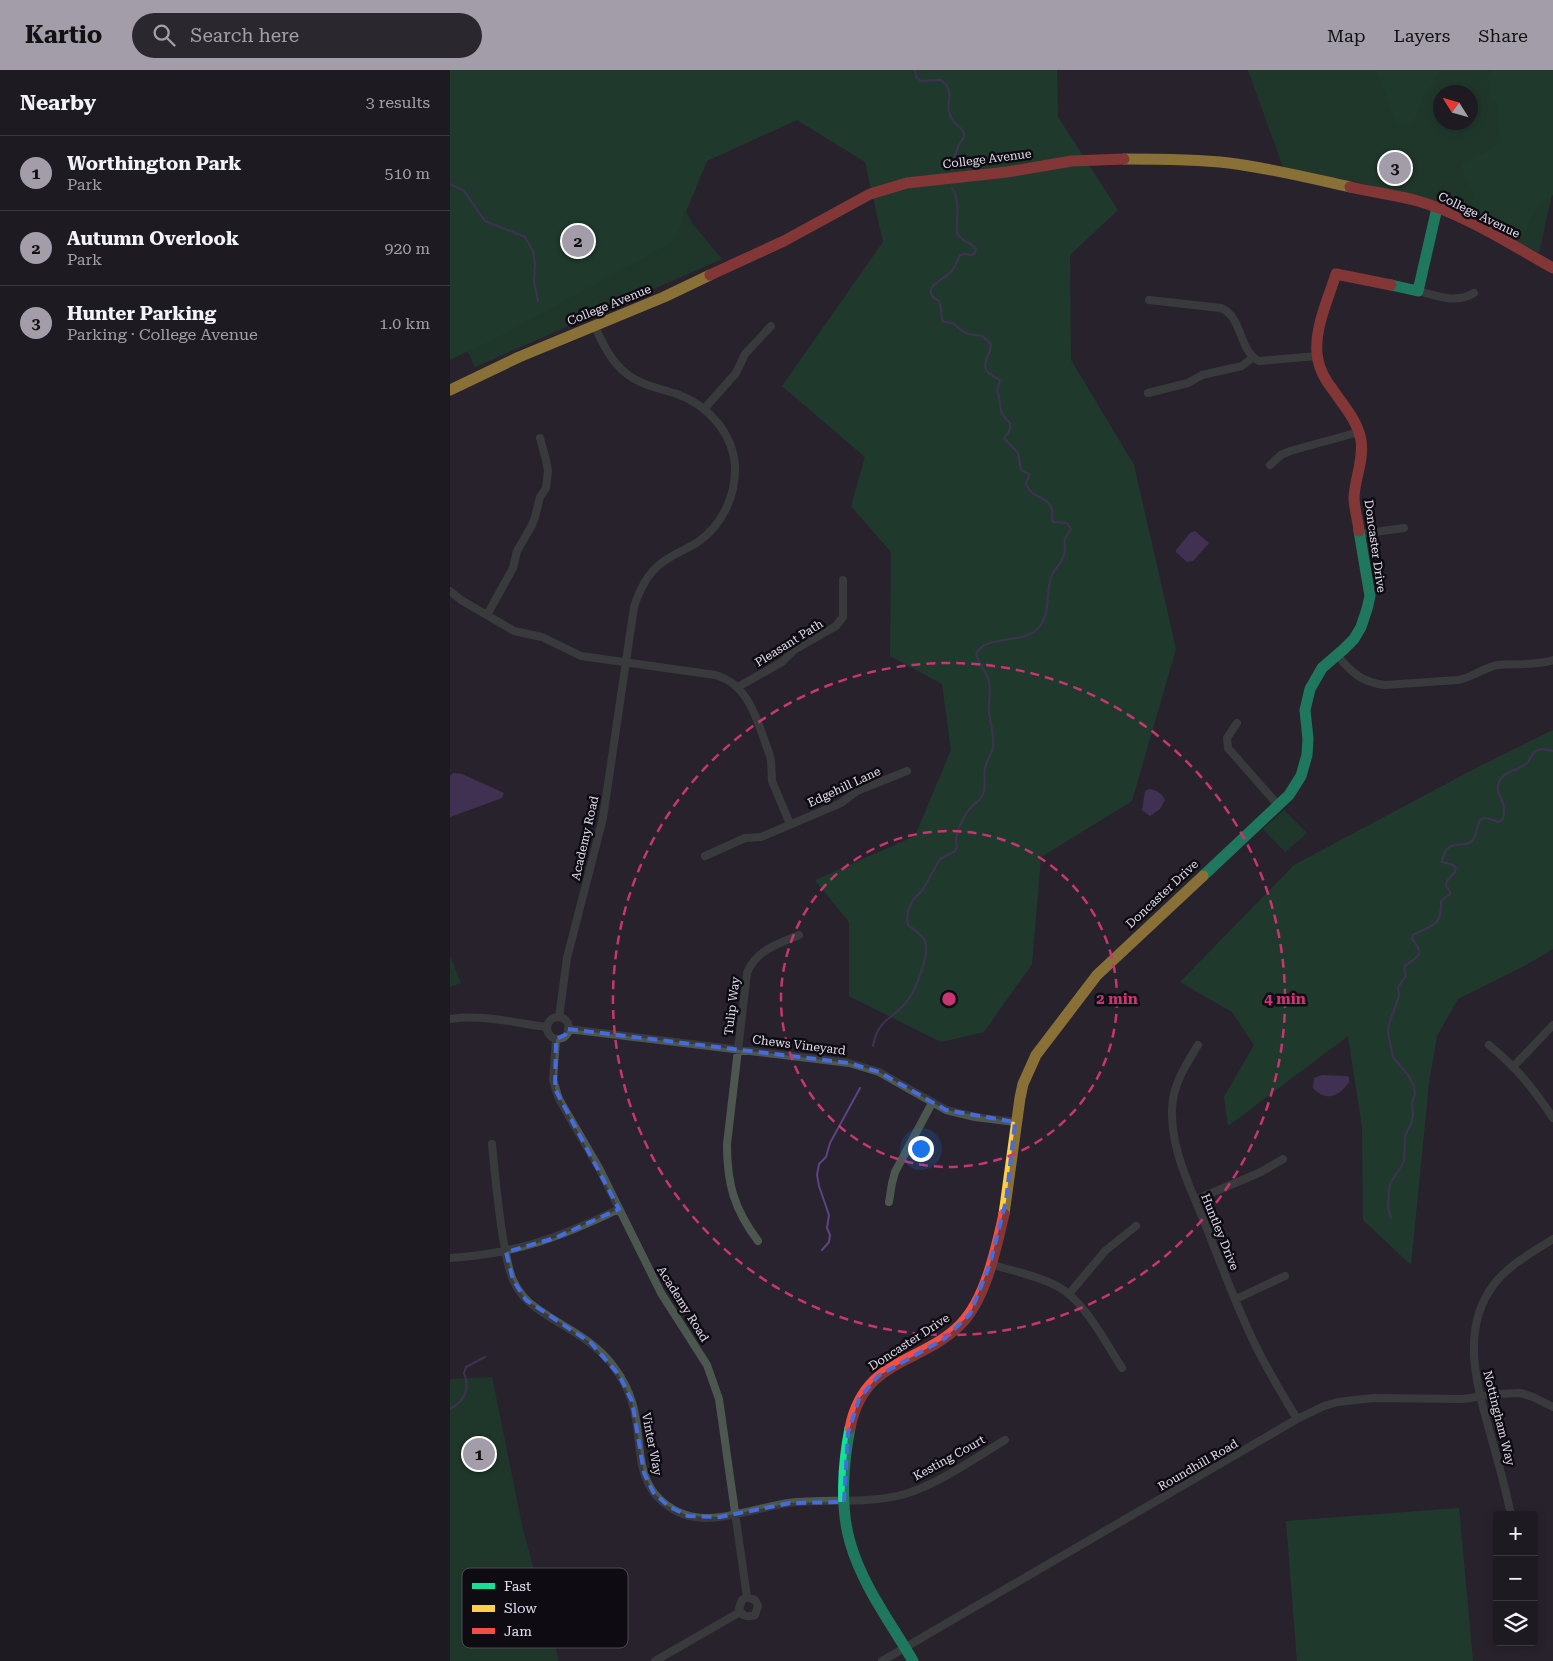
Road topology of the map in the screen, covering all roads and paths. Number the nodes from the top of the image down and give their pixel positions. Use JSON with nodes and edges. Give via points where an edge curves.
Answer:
{"nodes":[{"id":1,"x":1437,"y":208,"type":"junction"},
{"id":2,"x":1553,"y":268,"type":"edge"},
{"id":3,"x":1418,"y":292,"type":"junction"},
{"id":4,"x":1474,"y":294,"type":"dead end"},
{"id":5,"x":1149,"y":300,"type":"dead end"},
{"id":6,"x":594,"y":325,"type":"junction"},
{"id":7,"x":771,"y":326,"type":"dead end"},
{"id":8,"x":1317,"y":356,"type":"junction"},
{"id":9,"x":1252,"y":358,"type":"junction"},
{"id":10,"x":450,"y":390,"type":"edge"},
{"id":11,"x":1148,"y":393,"type":"dead end"},
{"id":12,"x":705,"y":408,"type":"junction"},
{"id":13,"x":1359,"y":432,"type":"junction"},
{"id":14,"x":540,"y":438,"type":"dead end"},
{"id":15,"x":1270,"y":465,"type":"dead end"},
{"id":16,"x":1404,"y":528,"type":"dead end"},
{"id":17,"x":1360,"y":534,"type":"junction"},
{"id":18,"x":843,"y":580,"type":"dead end"},
{"id":19,"x":450,"y":591,"type":"edge"},
{"id":20,"x":487,"y":615,"type":"junction"},
{"id":21,"x":1337,"y":655,"type":"junction"},
{"id":22,"x":1553,"y":660,"type":"edge"},
{"id":23,"x":626,"y":662,"type":"junction"},
{"id":24,"x":738,"y":687,"type":"junction"},
{"id":25,"x":1237,"y":723,"type":"dead end"},
{"id":26,"x":908,"y":770,"type":"dead end"},
{"id":27,"x":1278,"y":805,"type":"junction"},
{"id":28,"x":790,"y":824,"type":"junction"},
{"id":29,"x":705,"y":856,"type":"dead end"},
{"id":30,"x":799,"y":935,"type":"dead end"},
{"id":31,"x":558,"y":1017,"type":"junction"},
{"id":32,"x":450,"y":1019,"type":"edge"},
{"id":33,"x":1553,"y":1026,"type":"edge"},
{"id":34,"x":547,"y":1027,"type":"junction"},
{"id":35,"x":568,"y":1029,"type":"junction"},
{"id":36,"x":556,"y":1039,"type":"junction"},
{"id":37,"x":1198,"y":1045,"type":"dead end"},
{"id":38,"x":1489,"y":1045,"type":"dead end"},
{"id":39,"x":738,"y":1049,"type":"junction"},
{"id":40,"x":1514,"y":1066,"type":"junction"},
{"id":41,"x":932,"y":1103,"type":"junction"},
{"id":42,"x":1553,"y":1118,"type":"edge"},
{"id":43,"x":1015,"y":1122,"type":"junction"},
{"id":44,"x":492,"y":1144,"type":"dead end"},
{"id":45,"x":1283,"y":1159,"type":"dead end"},
{"id":46,"x":1196,"y":1200,"type":"junction"},
{"id":47,"x":889,"y":1202,"type":"dead end"},
{"id":48,"x":619,"y":1209,"type":"junction"},
{"id":49,"x":1136,"y":1226,"type":"dead end"},
{"id":50,"x":1553,"y":1239,"type":"edge"},
{"id":51,"x":758,"y":1241,"type":"dead end"},
{"id":52,"x":506,"y":1252,"type":"junction"},
{"id":53,"x":450,"y":1258,"type":"edge"},
{"id":54,"x":990,"y":1264,"type":"junction"},
{"id":55,"x":1286,"y":1276,"type":"dead end"},
{"id":56,"x":1069,"y":1294,"type":"junction"},
{"id":57,"x":1236,"y":1299,"type":"junction"},
{"id":58,"x":1122,"y":1368,"type":"dead end"},
{"id":59,"x":1480,"y":1397,"type":"junction"},
{"id":60,"x":1553,"y":1407,"type":"edge"},
{"id":61,"x":1297,"y":1419,"type":"junction"},
{"id":62,"x":1005,"y":1440,"type":"dead end"},
{"id":63,"x":844,"y":1502,"type":"junction"},
{"id":64,"x":1510,"y":1511,"type":"edge"},
{"id":65,"x":735,"y":1514,"type":"junction"},
{"id":66,"x":747,"y":1598,"type":"junction"},
{"id":67,"x":740,"y":1612,"type":"junction"},
{"id":68,"x":906,"y":1648,"type":"junction"},
{"id":69,"x":655,"y":1661,"type":"edge"},
{"id":70,"x":882,"y":1661,"type":"edge"},
{"id":71,"x":913,"y":1661,"type":"edge"}],
"edges":[{"from":1,"to":2,"type":"street","name":"College Avenue"},
{"from":1,"to":3,"type":"street"},
{"from":1,"to":6,"type":"street","name":"College Avenue","via":[[1255,167],[1177,159],[1072,161],[906,183],[870,194],[784,241],[664,297]]},
{"from":3,"to":4,"type":"street","via":[[1452,299]]},
{"from":3,"to":8,"type":"street","name":"Doncaster Drive","via":[[1336,274],[1320,328]]},
{"from":5,"to":9,"type":"street","via":[[1226,310],[1233,316]]},
{"from":6,"to":10,"type":"street","name":"College Avenue"},
{"from":6,"to":12,"type":"street","via":[[610,357],[627,374],[638,382],[684,397]]},
{"from":7,"to":12,"type":"street"},
{"from":8,"to":9,"type":"street","via":[[1264,362]]},
{"from":8,"to":13,"type":"street","name":"Doncaster Drive","via":[[1327,383],[1348,408]]},
{"from":9,"to":11,"type":"street","via":[[1242,366]]},
{"from":12,"to":23,"type":"street","name":"Academy Road","via":[[718,422],[732,451],[735,465],[732,492],[723,515],[709,533],[658,566],[643,584],[634,606]]},
{"from":13,"to":15,"type":"street","via":[[1290,451]]},
{"from":13,"to":17,"type":"street","name":"Doncaster Drive","via":[[1362,453],[1354,499]]},
{"from":14,"to":20,"type":"street","via":[[548,471],[546,488],[540,497],[536,517],[517,551],[513,568]]},
{"from":16,"to":17,"type":"street"},
{"from":17,"to":21,"type":"street","name":"Doncaster Drive","via":[[1369,584],[1368,611],[1356,635]]},
{"from":18,"to":24,"type":"street","name":"Pleasant Path","via":[[843,618],[840,622],[794,650],[782,662]]},
{"from":19,"to":20,"type":"street"},
{"from":20,"to":23,"type":"street","via":[[514,631],[542,637],[581,656]]},
{"from":21,"to":22,"type":"street","via":[[1359,678],[1385,685],[1466,679],[1498,665]]},
{"from":21,"to":27,"type":"street","name":"Doncaster Drive","via":[[1322,667],[1309,692],[1305,707],[1306,763],[1296,786]]},
{"from":23,"to":24,"type":"street","via":[[715,675]]},
{"from":23,"to":31,"type":"street","name":"Academy Road","via":[[603,818],[567,958]]},
{"from":24,"to":28,"type":"street","via":[[749,703],[769,753],[772,782]]},
{"from":25,"to":27,"type":"street","via":[[1227,738],[1228,748]]},
{"from":26,"to":28,"type":"street","name":"Edgehill Lane"},
{"from":27,"to":43,"type":"street","name":"Doncaster Drive","via":[[1084,990],[1036,1055],[1023,1084]]},
{"from":28,"to":29,"type":"street","name":"Edgehill Lane","via":[[761,837],[744,838]]},
{"from":30,"to":39,"type":"street","name":"Tulip Way","via":[[763,952],[750,964]]},
{"from":31,"to":34,"type":"street","via":[[552,1018]]},
{"from":31,"to":35,"type":"street","via":[[567,1022]]},
{"from":32,"to":34,"type":"street","via":[[476,1018]]},
{"from":33,"to":40,"type":"street"},
{"from":34,"to":36,"type":"street","via":[[548,1033]]},
{"from":35,"to":36,"type":"street","via":[[565,1035]]},
{"from":35,"to":39,"type":"street","name":"Chews Vineyard"},
{"from":36,"to":48,"type":"street","name":"Academy Road","via":[[555,1089]]},
{"from":37,"to":46,"type":"street","name":"Huntley Drive","via":[[1178,1080],[1172,1110],[1176,1145]]},
{"from":38,"to":40,"type":"street"},
{"from":39,"to":41,"type":"street","name":"Chews Vineyard","via":[[864,1066],[895,1080]]},
{"from":39,"to":51,"type":"street","via":[[726,1144],[727,1162],[737,1208]]},
{"from":40,"to":42,"type":"street"},
{"from":41,"to":43,"type":"street","name":"Chews Vineyard","via":[[958,1113]]},
{"from":41,"to":47,"type":"street","via":[[895,1172]]},
{"from":43,"to":54,"type":"street","name":"Doncaster Drive","via":[[1006,1202]]},
{"from":44,"to":52,"type":"street","name":"Vinter Way"},
{"from":45,"to":46,"type":"street"},
{"from":46,"to":57,"type":"street","name":"Huntley Drive"},
{"from":48,"to":52,"type":"street","via":[[556,1238]]},
{"from":48,"to":65,"type":"street","name":"Academy Road","via":[[661,1293],[699,1350],[714,1382]]},
{"from":49,"to":56,"type":"street","via":[[1105,1251]]},
{"from":50,"to":59,"type":"street","name":"Nottingham Way","via":[[1496,1281],[1480,1308],[1473,1352]]},
{"from":52,"to":53,"type":"street"},
{"from":52,"to":65,"type":"street","name":"Vinter Way","via":[[513,1280],[526,1300],[591,1343],[619,1375],[636,1416],[644,1473],[653,1492],[677,1512],[697,1518]]},
{"from":54,"to":56,"type":"street","via":[[1045,1281]]},
{"from":54,"to":63,"type":"street","name":"Doncaster Drive","via":[[979,1298],[958,1328],[878,1376],[859,1399],[848,1433]]},
{"from":55,"to":57,"type":"street"},
{"from":56,"to":58,"type":"street"},
{"from":57,"to":61,"type":"street","name":"Huntley Drive","via":[[1262,1358]]},
{"from":59,"to":60,"type":"street","name":"Roundhill Road","via":[[1521,1393]]},
{"from":59,"to":61,"type":"street","name":"Roundhill Road","via":[[1354,1399],[1324,1406]]},
{"from":59,"to":64,"type":"street","name":"Nottingham Way"},
{"from":61,"to":68,"type":"street","name":"Roundhill Road"},
{"from":62,"to":63,"type":"street","name":"Kesting Court","via":[[906,1494]]},
{"from":63,"to":65,"type":"street","name":"Vinter Way","via":[[790,1503]]},
{"from":63,"to":68,"type":"street","name":"Doncaster Drive","via":[[845,1526],[856,1560]]},
{"from":65,"to":66,"type":"street","name":"Academy Road"},
{"from":66,"to":67,"type":"street","via":[[740,1603]]},
{"from":66,"to":67,"type":"street","name":"Academy Road","via":[[757,1603],[757,1612],[748,1617]]},
{"from":67,"to":69,"type":"street"},
{"from":68,"to":70,"type":"street","name":"Roundhill Road"},
{"from":68,"to":71,"type":"street","name":"Doncaster Drive"}]}
